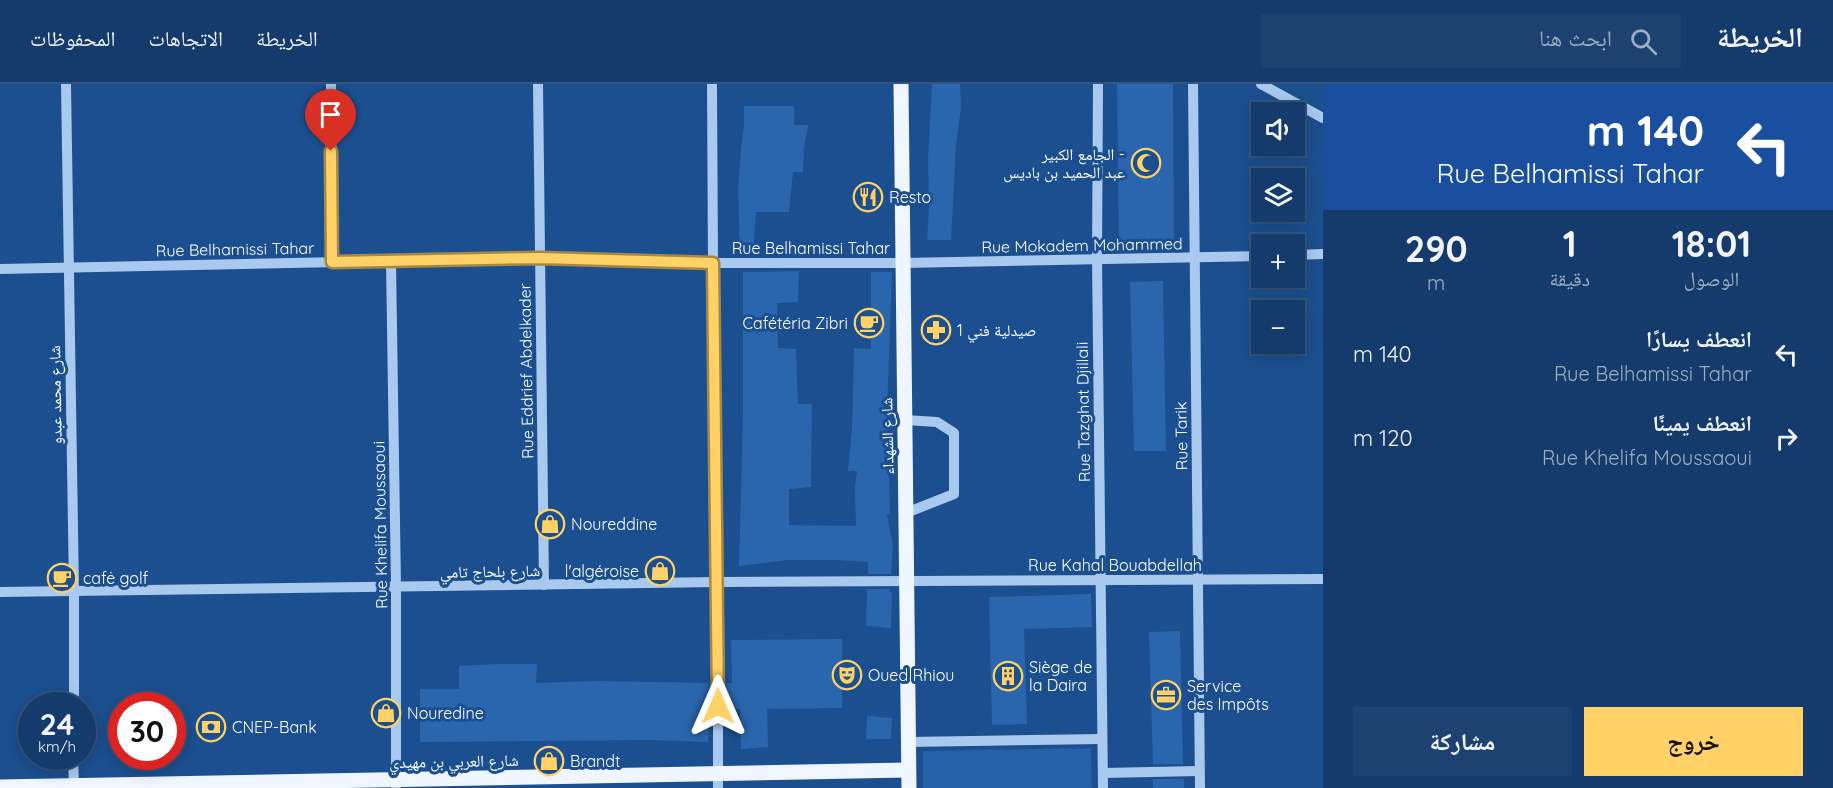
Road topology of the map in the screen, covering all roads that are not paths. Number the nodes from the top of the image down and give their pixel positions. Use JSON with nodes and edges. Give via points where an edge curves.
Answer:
{"nodes":[{"id":1,"x":66,"y":84,"type":"edge"},
{"id":2,"x":331,"y":84,"type":"edge"},
{"id":3,"x":538,"y":84,"type":"edge"},
{"id":4,"x":712,"y":84,"type":"edge"},
{"id":5,"x":901,"y":84,"type":"edge"},
{"id":6,"x":1098,"y":84,"type":"edge"},
{"id":7,"x":1193,"y":84,"type":"edge"},
{"id":8,"x":1261,"y":84,"type":"edge"},
{"id":9,"x":1323,"y":118,"type":"edge"},
{"id":10,"x":1323,"y":254,"type":"edge"},
{"id":11,"x":1305,"y":255,"type":"edge"},
{"id":12,"x":1251,"y":256,"type":"edge"},
{"id":13,"x":540,"y":258,"type":"junction"},
{"id":14,"x":1194,"y":258,"type":"junction"},
{"id":15,"x":1097,"y":259,"type":"junction"},
{"id":16,"x":332,"y":262,"type":"junction"},
{"id":17,"x":392,"y":262,"type":"junction"},
{"id":18,"x":903,"y":262,"type":"junction"},
{"id":19,"x":713,"y":263,"type":"junction"},
{"id":20,"x":68,"y":267,"type":"junction"},
{"id":21,"x":0,"y":268,"type":"edge"},
{"id":22,"x":905,"y":420,"type":"junction"},
{"id":23,"x":906,"y":513,"type":"junction"},
{"id":24,"x":1100,"y":579,"type":"junction"},
{"id":25,"x":1323,"y":579,"type":"edge"},
{"id":26,"x":1197,"y":580,"type":"junction"},
{"id":27,"x":906,"y":581,"type":"junction"},
{"id":28,"x":718,"y":582,"type":"junction"},
{"id":29,"x":544,"y":585,"type":"junction"},
{"id":30,"x":396,"y":587,"type":"junction"},
{"id":31,"x":74,"y":591,"type":"junction"},
{"id":32,"x":0,"y":592,"type":"edge"},
{"id":33,"x":74,"y":692,"type":"edge"},
{"id":34,"x":1102,"y":739,"type":"junction"},
{"id":35,"x":908,"y":742,"type":"junction"},
{"id":36,"x":73,"y":770,"type":"edge"},
{"id":37,"x":908,"y":770,"type":"junction"},
{"id":38,"x":1199,"y":771,"type":"junction"},
{"id":39,"x":1103,"y":773,"type":"junction"},
{"id":40,"x":718,"y":781,"type":"edge"},
{"id":41,"x":396,"y":784,"type":"edge"},
{"id":42,"x":0,"y":787,"type":"edge"},
{"id":43,"x":74,"y":787,"type":"edge"},
{"id":44,"x":909,"y":788,"type":"edge"},
{"id":45,"x":1103,"y":788,"type":"edge"},
{"id":46,"x":1200,"y":788,"type":"edge"}],
"edges":[{"from":1,"to":20,"type":"street","name":"شارع محمد عبدو"},
{"from":2,"to":16,"type":"street"},
{"from":3,"to":13,"type":"street","name":"Rue Eddrief Abdelkader"},
{"from":4,"to":19,"type":"street"},
{"from":5,"to":18,"type":"main road","name":"شارع الشهداء"},
{"from":6,"to":15,"type":"street","name":"Rue Tazghat Djillali"},
{"from":7,"to":14,"type":"street","name":"Rue Tarik"},
{"from":8,"to":9,"type":"street"},
{"from":10,"to":11,"type":"street"},
{"from":12,"to":14,"type":"street","name":"Rue Mokadem Mohammed"},
{"from":13,"to":17,"type":"street","name":"Rue Belhamissi Tahar"},
{"from":13,"to":19,"type":"street","name":"Rue Belhamissi Tahar"},
{"from":13,"to":29,"type":"street","name":"Rue Eddrief Abdelkader"},
{"from":14,"to":15,"type":"street","name":"Rue Mokadem Mohammed"},
{"from":14,"to":26,"type":"street","name":"Rue Tarik"},
{"from":15,"to":18,"type":"street","name":"Rue Mokadem Mohammed"},
{"from":15,"to":24,"type":"street","name":"Rue Tazghat Djillali"},
{"from":16,"to":17,"type":"street","name":"Rue Belhamissi Tahar"},
{"from":16,"to":20,"type":"street","name":"Rue Belhamissi Tahar"},
{"from":17,"to":30,"type":"street","name":"Rue Khelifa Moussaoui"},
{"from":18,"to":19,"type":"street","name":"Rue Belhamissi Tahar"},
{"from":18,"to":22,"type":"main road","name":"شارع الشهداء"},
{"from":19,"to":28,"type":"street"},
{"from":20,"to":21,"type":"street","name":"Rue Belhamissi Tahar"},
{"from":20,"to":31,"type":"street","name":"شارع محمد عبدو"},
{"from":22,"to":23,"type":"main road","name":"شارع الشهداء"},
{"from":22,"to":23,"type":"street","via":[[937,422],[954,433],[954,494]]},
{"from":23,"to":27,"type":"main road","name":"شارع الشهداء"},
{"from":24,"to":26,"type":"street","name":"Rue Kahal Bouabdellah"},
{"from":24,"to":27,"type":"street","name":"Rue Kahal Bouabdellah"},
{"from":24,"to":34,"type":"street","name":"Rue Tazghat Djillali"},
{"from":25,"to":26,"type":"street","name":"Rue Kahal Bouabdellah"},
{"from":26,"to":38,"type":"street","name":"Rue Tarik"},
{"from":27,"to":28,"type":"street","name":"شارع بلحاج تامي"},
{"from":27,"to":35,"type":"main road","name":"شارع الشهداء"},
{"from":28,"to":29,"type":"street","name":"شارع بلحاج تامي"},
{"from":28,"to":40,"type":"street"},
{"from":29,"to":30,"type":"street","name":"شارع بلحاج تامي"},
{"from":30,"to":31,"type":"street","name":"شارع بلحاج تامي"},
{"from":30,"to":41,"type":"street","name":"Rue Khelifa Moussaoui"},
{"from":31,"to":32,"type":"street","name":"شارع بلحاج تامي"},
{"from":31,"to":33,"type":"street","name":"شارع محمد عبدو"},
{"from":34,"to":35,"type":"street"},
{"from":34,"to":39,"type":"street","name":"Rue Tazghat Djillali"},
{"from":35,"to":37,"type":"main road","name":"شارع الشهداء"},
{"from":36,"to":43,"type":"street"},
{"from":37,"to":40,"type":"main road","name":"شارع العربي بن مهيدي"},
{"from":37,"to":44,"type":"main road","name":"شارع الشهداء"},
{"from":38,"to":39,"type":"street"},
{"from":38,"to":46,"type":"street","name":"Rue Tarik"},
{"from":39,"to":45,"type":"street","name":"Rue Tazghat Djillali"},
{"from":40,"to":41,"type":"main road","name":"شارع العربي بن مهيدي"},
{"from":41,"to":43,"type":"main road","name":"شارع العربي بن مهيدي"},
{"from":42,"to":43,"type":"main road","name":"شارع العربي بن مهيدي"}]}
